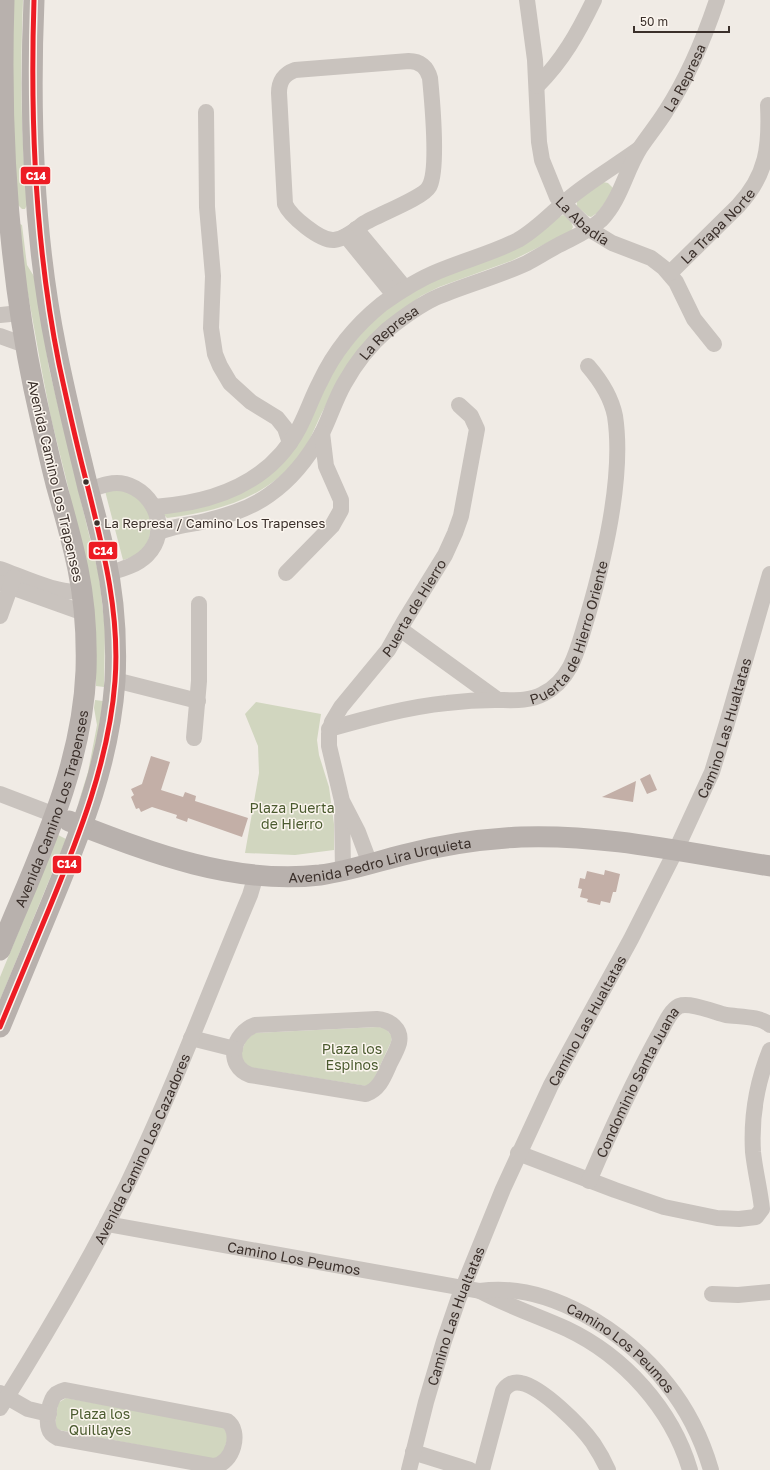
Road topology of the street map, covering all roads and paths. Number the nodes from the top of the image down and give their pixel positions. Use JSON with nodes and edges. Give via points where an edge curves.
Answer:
{"nodes":[{"id":1,"x":34,"y":0,"type":"edge"},
{"id":2,"x":527,"y":0,"type":"edge"},
{"id":3,"x":594,"y":0,"type":"edge"},
{"id":4,"x":717,"y":0,"type":"edge"},
{"id":5,"x":3,"y":2,"type":"edge"},
{"id":6,"x":537,"y":86,"type":"junction"},
{"id":7,"x":768,"y":105,"type":"dead end"},
{"id":8,"x":206,"y":112,"type":"dead end"},
{"id":9,"x":1,"y":122,"type":"edge"},
{"id":10,"x":639,"y":149,"type":"junction"},
{"id":11,"x":563,"y":203,"type":"junction"},
{"id":12,"x":8,"y":216,"type":"junction"},
{"id":13,"x":589,"y":229,"type":"junction"},
{"id":14,"x":39,"y":231,"type":"junction"},
{"id":15,"x":351,"y":232,"type":"junction"},
{"id":16,"x":670,"y":273,"type":"junction"},
{"id":17,"x":400,"y":292,"type":"junction"},
{"id":18,"x":10,"y":314,"type":"edge"},
{"id":19,"x":0,"y":336,"type":"edge"},
{"id":20,"x":714,"y":344,"type":"dead end"},
{"id":21,"x":25,"y":345,"type":"junction"},
{"id":22,"x":588,"y":366,"type":"dead end"},
{"id":23,"x":460,"y":405,"type":"dead end"},
{"id":24,"x":306,"y":414,"type":"junction"},
{"id":25,"x":277,"y":418,"type":"junction"},
{"id":26,"x":322,"y":433,"type":"junction"},
{"id":27,"x":290,"y":443,"type":"junction"},
{"id":28,"x":326,"y":466,"type":"junction"},
{"id":29,"x":297,"y":470,"type":"junction"},
{"id":30,"x":89,"y":490,"type":"junction"},
{"id":31,"x":154,"y":507,"type":"junction"},
{"id":32,"x":158,"y":533,"type":"junction"},
{"id":33,"x":109,"y":573,"type":"junction"},
{"id":34,"x":286,"y":573,"type":"dead end"},
{"id":35,"x":770,"y":574,"type":"edge"},
{"id":36,"x":6,"y":578,"type":"edge"},
{"id":37,"x":82,"y":591,"type":"junction"},
{"id":38,"x":199,"y":604,"type":"dead end"},
{"id":39,"x":84,"y":613,"type":"junction"},
{"id":40,"x":0,"y":616,"type":"edge"},
{"id":41,"x":400,"y":630,"type":"junction"},
{"id":42,"x":115,"y":680,"type":"junction"},
{"id":43,"x":498,"y":700,"type":"junction"},
{"id":44,"x":198,"y":701,"type":"junction"},
{"id":45,"x":329,"y":729,"type":"junction"},
{"id":46,"x":194,"y":738,"type":"dead end"},
{"id":47,"x":0,"y":794,"type":"edge"},
{"id":48,"x":342,"y":801,"type":"junction"},
{"id":49,"x":55,"y":815,"type":"junction"},
{"id":50,"x":83,"y":826,"type":"junction"},
{"id":51,"x":676,"y":850,"type":"junction"},
{"id":52,"x":370,"y":864,"type":"junction"},
{"id":53,"x":770,"y":866,"type":"edge"},
{"id":54,"x":342,"y":871,"type":"junction"},
{"id":55,"x":256,"y":875,"type":"junction"},
{"id":56,"x":0,"y":950,"type":"edge"},
{"id":57,"x":770,"y":1025,"type":"edge"},
{"id":58,"x":0,"y":1027,"type":"edge"},
{"id":59,"x":191,"y":1038,"type":"junction"},
{"id":60,"x":234,"y":1049,"type":"junction"},
{"id":61,"x":770,"y":1050,"type":"edge"},
{"id":62,"x":518,"y":1153,"type":"junction"},
{"id":63,"x":589,"y":1180,"type":"junction"},
{"id":64,"x":107,"y":1224,"type":"junction"},
{"id":65,"x":463,"y":1288,"type":"junction"},
{"id":66,"x":480,"y":1291,"type":"junction"},
{"id":67,"x":770,"y":1292,"type":"edge"},
{"id":68,"x":712,"y":1294,"type":"dead end"},
{"id":69,"x":2,"y":1399,"type":"edge"},
{"id":70,"x":49,"y":1414,"type":"junction"},
{"id":71,"x":413,"y":1452,"type":"junction"},
{"id":72,"x":411,"y":1469,"type":"edge"},
{"id":73,"x":470,"y":1470,"type":"edge"},
{"id":74,"x":482,"y":1470,"type":"edge"},
{"id":75,"x":608,"y":1470,"type":"edge"},
{"id":76,"x":690,"y":1470,"type":"edge"},
{"id":77,"x":711,"y":1470,"type":"edge"}],
"edges":[{"from":1,"to":14,"type":"main road","name":"Avenida Camino Los Trapenses","via":[[32,110]]},
{"from":2,"to":6,"type":"street","name":"La Abadía"},
{"from":3,"to":6,"type":"street","via":[[561,60]]},
{"from":4,"to":10,"type":"street","name":"La Represa","via":[[701,45],[682,83]]},
{"from":5,"to":9,"type":"main road","name":"Avenida Camino Los Trapenses"},
{"from":6,"to":11,"type":"street","name":"La Abadía","via":[[540,151],[555,193]]},
{"from":7,"to":16,"type":"street","name":"La Trapa Norte","via":[[769,142],[758,180],[746,198]]},
{"from":8,"to":25,"type":"street","via":[[207,207],[213,276],[211,328],[215,354],[224,375],[236,390]]},
{"from":9,"to":12,"type":"main road","name":"Avenida Camino Los Trapenses"},
{"from":10,"to":11,"type":"street","name":"La Represa"},
{"from":10,"to":13,"type":"street","name":"La Represa","via":[[615,201],[602,218]]},
{"from":11,"to":13,"type":"street","name":"La Abadía"},
{"from":11,"to":17,"type":"street","name":"La Represa","via":[[546,220],[519,239],[440,270]]},
{"from":12,"to":14,"type":"main road","via":[[18,215],[27,218]]},
{"from":12,"to":18,"type":"main road","name":"Avenida Camino Los Trapenses"},
{"from":13,"to":16,"type":"street","name":"La Abadía","via":[[612,243],[651,258]]},
{"from":13,"to":26,"type":"street","name":"La Represa","via":[[526,263],[447,293],[410,313],[377,340],[359,360],[344,384]]},
{"from":14,"to":30,"type":"main road","name":"Avenida Camino Los Trapenses","via":[[55,345]]},
{"from":15,"to":15,"type":"street","via":[[334,240],[324,238],[287,209],[284,198],[279,93],[281,82],[287,74],[296,70],[418,62],[426,68],[430,78],[434,144],[432,182],[421,195],[380,214]]},
{"from":15,"to":17,"type":"street"},
{"from":16,"to":20,"type":"street","name":"La Abadía","via":[[694,319]]},
{"from":17,"to":24,"type":"street","name":"La Represa","via":[[370,314],[341,347],[319,383]]},
{"from":18,"to":21,"type":"main road","name":"Avenida Camino Los Trapenses"},
{"from":19,"to":21,"type":"street"},
{"from":21,"to":37,"type":"main road","name":"Avenida Camino Los Trapenses"},
{"from":22,"to":43,"type":"street","name":"Puerta de Hierro Oriente","via":[[603,385],[612,403],[617,444],[611,511],[591,605],[571,666],[558,683],[551,690],[535,698]]},
{"from":23,"to":41,"type":"street","name":"Puerta de Hierro","via":[[471,416],[477,429],[461,516],[445,555]]},
{"from":24,"to":25,"type":"street","via":[[292,418]]},
{"from":24,"to":27,"type":"street","name":"La Represa"},
{"from":25,"to":27,"type":"street","via":[[285,428]]},
{"from":26,"to":28,"type":"street"},
{"from":26,"to":29,"type":"street","name":"La Represa"},
{"from":27,"to":31,"type":"street","name":"La Represa","via":[[271,465],[243,485],[202,499]]},
{"from":28,"to":29,"type":"street","via":[[314,465]]},
{"from":28,"to":34,"type":"street","via":[[341,500],[339,513],[332,526]]},
{"from":29,"to":32,"type":"street","name":"La Represa","via":[[269,495],[245,509],[172,527]]},
{"from":30,"to":31,"type":"street","via":[[111,483],[124,484],[144,494]]},
{"from":30,"to":33,"type":"main road","name":"Avenida Camino Los Trapenses"},
{"from":31,"to":32,"type":"street","via":[[158,517]]},
{"from":32,"to":33,"type":"street","via":[[148,555],[133,565]]},
{"from":33,"to":42,"type":"main road","name":"Avenida Camino Los Trapenses","via":[[115,626]]},
{"from":35,"to":51,"type":"street","name":"Camino Las Hualtatas","via":[[712,772]]},
{"from":36,"to":37,"type":"street","via":[[62,590]]},
{"from":36,"to":39,"type":"street"},
{"from":36,"to":40,"type":"street"},
{"from":37,"to":39,"type":"main road","name":"Avenida Camino Los Trapenses"},
{"from":38,"to":44,"type":"street"},
{"from":39,"to":49,"type":"main road","name":"Avenida Camino Los Trapenses","via":[[86,672],[82,713],[70,773]]},
{"from":41,"to":43,"type":"street"},
{"from":41,"to":45,"type":"street","name":"Puerta de Hierro","via":[[388,650],[341,707]]},
{"from":42,"to":44,"type":"street"},
{"from":42,"to":50,"type":"main road","name":"Avenida Camino Los Trapenses","via":[[106,748]]},
{"from":43,"to":45,"type":"street","name":"Puerta de Hierro Oriente","via":[[430,705],[382,714]]},
{"from":44,"to":46,"type":"street"},
{"from":45,"to":48,"type":"street","name":"Puerta de Hierro","via":[[329,746]]},
{"from":47,"to":49,"type":"street","name":"Avenida Pedro Lira Urquieta"},
{"from":48,"to":52,"type":"street","name":"Puerta de Hierro","via":[[358,832]]},
{"from":48,"to":54,"type":"street","name":"Puerta de Hierro"},
{"from":49,"to":50,"type":"main road","name":"Avenida Pedro Lira Urquieta"},
{"from":49,"to":56,"type":"main road","name":"Avenida Camino Los Trapenses"},
{"from":50,"to":55,"type":"main road","name":"Avenida Pedro Lira Urquieta","via":[[188,862]]},
{"from":50,"to":58,"type":"main road","name":"Avenida Camino Los Trapenses"},
{"from":51,"to":52,"type":"main road","name":"Avenida Pedro Lira Urquieta","via":[[602,840],[520,837],[437,847]]},
{"from":51,"to":53,"type":"main road","name":"Avenida Pedro Lira Urquieta"},
{"from":51,"to":62,"type":"street","name":"Camino Las Hualtatas","via":[[628,945],[564,1058]]},
{"from":52,"to":54,"type":"main road","name":"Avenida Pedro Lira Urquieta"},
{"from":54,"to":55,"type":"main road","name":"Avenida Pedro Lira Urquieta","via":[[296,876]]},
{"from":55,"to":59,"type":"street","name":"Avenida Camino Los Cazadores"},
{"from":57,"to":63,"type":"street","name":"Condominio Santa Juana","via":[[763,1021],[689,1005],[676,1008],[644,1063]]},
{"from":59,"to":60,"type":"street"},
{"from":59,"to":64,"type":"street","name":"Avenida Camino Los Cazadores","via":[[146,1143]]},
{"from":60,"to":60,"type":"street","via":[[236,1063],[250,1075],[366,1094],[380,1084],[399,1038],[395,1027],[382,1019],[260,1025],[250,1027],[241,1033]]},
{"from":61,"to":63,"type":"street","via":[[758,1086],[754,1120],[753,1152],[762,1210],[756,1218],[727,1219],[686,1212]]},
{"from":62,"to":63,"type":"street"},
{"from":62,"to":65,"type":"street","name":"Camino Las Hualtatas"},
{"from":64,"to":65,"type":"street","name":"Camino Los Peumos"},
{"from":64,"to":69,"type":"street","name":"Avenida Camino Los Cazadores","via":[[55,1319]]},
{"from":65,"to":66,"type":"street","name":"Camino Los Peumos"},
{"from":65,"to":71,"type":"street","name":"Camino Las Hualtatas","via":[[437,1364]]},
{"from":66,"to":76,"type":"street","name":"Camino Los Peumos","via":[[567,1330],[610,1356],[641,1385],[660,1409],[676,1436]]},
{"from":66,"to":77,"type":"street","name":"Camino Los Peumos","via":[[504,1289],[552,1301],[595,1321],[626,1342],[654,1369],[678,1399],[696,1429]]},
{"from":67,"to":68,"type":"street"},
{"from":69,"to":70,"type":"street"},
{"from":70,"to":70,"type":"street","via":[[49,1429],[58,1438],[211,1466],[218,1466],[228,1459],[235,1434],[233,1426],[223,1419],[69,1391],[61,1391],[55,1395]]},
{"from":71,"to":72,"type":"street","name":"Camino Las Hualtatas"},
{"from":71,"to":73,"type":"street"},
{"from":74,"to":75,"type":"street","via":[[503,1391],[510,1383],[517,1382],[534,1389],[565,1413],[593,1443]]}]}
